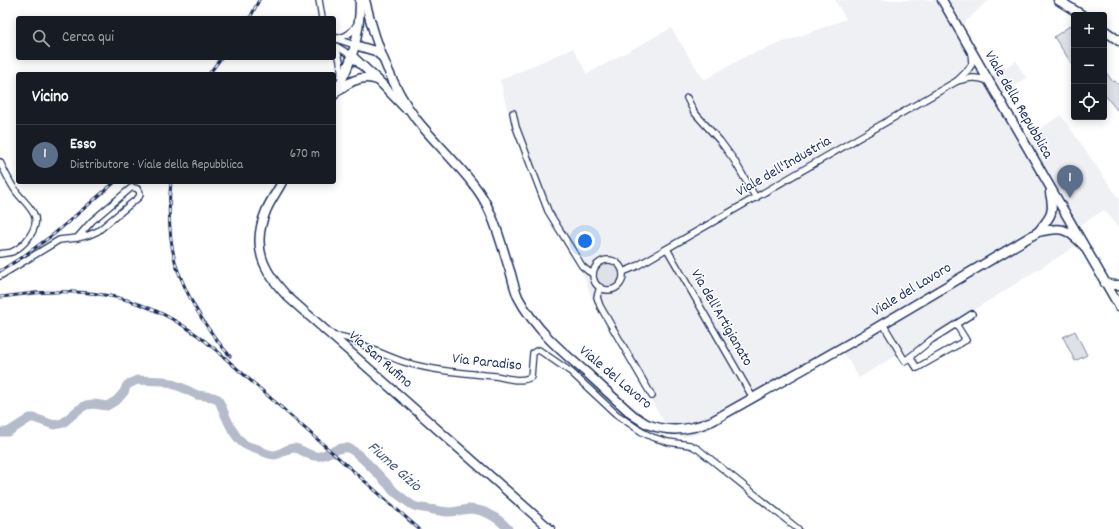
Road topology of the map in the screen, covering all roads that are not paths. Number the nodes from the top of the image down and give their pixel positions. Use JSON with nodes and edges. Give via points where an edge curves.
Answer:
{"nodes":[{"id":1,"x":319,"y":0,"type":"edge"},
{"id":2,"x":360,"y":0,"type":"edge"},
{"id":3,"x":365,"y":0,"type":"edge"},
{"id":4,"x":942,"y":0,"type":"edge"},
{"id":5,"x":1058,"y":0,"type":"edge"},
{"id":6,"x":1077,"y":12,"type":"edge"},
{"id":7,"x":322,"y":16,"type":"edge"},
{"id":8,"x":359,"y":18,"type":"junction"},
{"id":9,"x":1107,"y":30,"type":"edge"},
{"id":10,"x":1107,"y":31,"type":"edge"},
{"id":11,"x":1119,"y":36,"type":"edge"},
{"id":12,"x":336,"y":38,"type":"edge"},
{"id":13,"x":336,"y":39,"type":"edge"},
{"id":14,"x":1119,"y":41,"type":"edge"},
{"id":15,"x":355,"y":45,"type":"junction"},
{"id":16,"x":336,"y":46,"type":"edge"},
{"id":17,"x":336,"y":49,"type":"edge"},
{"id":18,"x":971,"y":52,"type":"junction"},
{"id":19,"x":352,"y":56,"type":"junction"},
{"id":20,"x":383,"y":58,"type":"junction"},
{"id":21,"x":981,"y":68,"type":"junction"},
{"id":22,"x":968,"y":70,"type":"junction"},
{"id":23,"x":970,"y":78,"type":"junction"},
{"id":24,"x":379,"y":81,"type":"junction"},
{"id":25,"x":957,"y":81,"type":"junction"},
{"id":26,"x":988,"y":81,"type":"junction"},
{"id":27,"x":340,"y":83,"type":"junction"},
{"id":28,"x":336,"y":91,"type":"edge"},
{"id":29,"x":336,"y":93,"type":"edge"},
{"id":30,"x":686,"y":98,"type":"dead end"},
{"id":31,"x":513,"y":112,"type":"dead end"},
{"id":32,"x":416,"y":118,"type":"junction"},
{"id":33,"x":0,"y":162,"type":"edge"},
{"id":34,"x":281,"y":184,"type":"edge"},
{"id":35,"x":1048,"y":184,"type":"junction"},
{"id":36,"x":756,"y":198,"type":"junction"},
{"id":37,"x":1066,"y":214,"type":"junction"},
{"id":38,"x":1048,"y":219,"type":"junction"},
{"id":39,"x":1052,"y":229,"type":"junction"},
{"id":40,"x":1038,"y":232,"type":"junction"},
{"id":41,"x":77,"y":238,"type":"junction"},
{"id":42,"x":1083,"y":245,"type":"junction"},
{"id":43,"x":668,"y":249,"type":"junction"},
{"id":44,"x":0,"y":254,"type":"edge"},
{"id":45,"x":623,"y":272,"type":"junction"},
{"id":46,"x":593,"y":274,"type":"junction"},
{"id":47,"x":0,"y":276,"type":"edge"},
{"id":48,"x":1105,"y":283,"type":"junction"},
{"id":49,"x":1119,"y":285,"type":"edge"},
{"id":50,"x":600,"y":287,"type":"junction"},
{"id":51,"x":1119,"y":290,"type":"edge"},
{"id":52,"x":1118,"y":302,"type":"edge"},
{"id":53,"x":972,"y":314,"type":"dead end"},
{"id":54,"x":883,"y":324,"type":"junction"},
{"id":55,"x":956,"y":324,"type":"junction"},
{"id":56,"x":331,"y":336,"type":"junction"},
{"id":57,"x":910,"y":357,"type":"junction"},
{"id":58,"x":652,"y":396,"type":"dead end"},
{"id":59,"x":753,"y":398,"type":"junction"},
{"id":60,"x":647,"y":424,"type":"junction"},
{"id":61,"x":642,"y":432,"type":"junction"},
{"id":62,"x":550,"y":529,"type":"edge"},
{"id":63,"x":798,"y":529,"type":"edge"}],
"edges":[{"from":1,"to":7,"type":"street"},
{"from":2,"to":8,"type":"street"},
{"from":3,"to":20,"type":"street","name":"Viale del Lavoro"},
{"from":4,"to":18,"type":"street","name":"Viale della Repubblica"},
{"from":5,"to":6,"type":"street"},
{"from":8,"to":12,"type":"street","via":[[355,28],[348,35]]},
{"from":8,"to":15,"type":"street"},
{"from":9,"to":11,"type":"street"},
{"from":10,"to":14,"type":"street"},
{"from":13,"to":15,"type":"street"},
{"from":15,"to":19,"type":"street"},
{"from":15,"to":20,"type":"street","via":[[375,51]]},
{"from":16,"to":19,"type":"street"},
{"from":17,"to":27,"type":"street","via":[[341,61]]},
{"from":18,"to":21,"type":"street","name":"Viale della Repubblica"},
{"from":18,"to":22,"type":"street","via":[[972,64]]},
{"from":19,"to":24,"type":"street","name":"Viale del Lavoro"},
{"from":19,"to":27,"type":"street"},
{"from":20,"to":32,"type":"street","name":"Viale del Lavoro","via":[[397,88]]},
{"from":21,"to":22,"type":"street"},
{"from":21,"to":23,"type":"street","name":"Viale dell'Industria"},
{"from":21,"to":26,"type":"street","name":"Viale della Repubblica"},
{"from":22,"to":25,"type":"street","name":"Viale dell'Industria"},
{"from":23,"to":25,"type":"street","name":"Viale dell'Industria"},
{"from":23,"to":26,"type":"street","name":"Viale dell'Industria"},
{"from":24,"to":29,"type":"street","via":[[359,78]]},
{"from":24,"to":32,"type":"street","name":"Viale del Lavoro"},
{"from":25,"to":36,"type":"street","name":"Viale dell'Industria"},
{"from":26,"to":35,"type":"street","name":"Viale della Repubblica"},
{"from":27,"to":28,"type":"street"},
{"from":30,"to":36,"type":"street","via":[[694,112],[734,160]]},
{"from":31,"to":46,"type":"street","via":[[548,211],[582,266]]},
{"from":32,"to":60,"type":"street","name":"Viale del Lavoro","via":[[480,193],[494,224],[518,295],[533,320],[556,347],[634,416]]},
{"from":33,"to":44,"type":"street","via":[[13,188],[32,211],[35,219],[29,237],[19,247],[12,252]]},
{"from":34,"to":56,"type":"street","name":"Via San Rufino","via":[[266,210],[260,231],[260,253],[268,273],[279,288]]},
{"from":35,"to":37,"type":"street","name":"Viale della Repubblica"},
{"from":35,"to":38,"type":"street","via":[[1052,202],[1052,212]]},
{"from":36,"to":43,"type":"street","name":"Viale dell'Industria"},
{"from":37,"to":38,"type":"street"},
{"from":37,"to":39,"type":"street","via":[[1065,219]]},
{"from":37,"to":42,"type":"street","name":"Viale della Repubblica"},
{"from":38,"to":40,"type":"street"},
{"from":39,"to":40,"type":"street"},
{"from":39,"to":42,"type":"street","via":[[1063,229],[1071,233]]},
{"from":40,"to":54,"type":"street","name":"Viale del Lavoro"},
{"from":41,"to":41,"type":"street","via":[[104,227],[139,197],[140,191],[131,188],[92,221]]},
{"from":41,"to":47,"type":"street","via":[[59,240]]},
{"from":42,"to":48,"type":"street","name":"Viale della Repubblica"},
{"from":43,"to":45,"type":"street","name":"Viale dell'Industria"},
{"from":43,"to":59,"type":"street","name":"Via dell'Artigianato"},
{"from":45,"to":46,"type":"street","via":[[617,263],[607,260],[598,264]]},
{"from":45,"to":50,"type":"street","via":[[621,282],[616,287],[606,290]]},
{"from":46,"to":50,"type":"street"},
{"from":48,"to":49,"type":"street"},
{"from":48,"to":52,"type":"street","name":"Viale della Repubblica"},
{"from":50,"to":58,"type":"street","via":[[597,297],[600,306]]},
{"from":51,"to":52,"type":"street"},
{"from":53,"to":55,"type":"street"},
{"from":54,"to":57,"type":"street","via":[[905,361]]},
{"from":54,"to":59,"type":"street","name":"Viale del Lavoro"},
{"from":55,"to":57,"type":"street"},
{"from":55,"to":57,"type":"street","via":[[966,340],[918,368]]},
{"from":56,"to":61,"type":"street","name":"Via Paradiso","via":[[349,338],[386,355],[423,367],[512,380],[531,377],[533,352],[539,350],[571,372],[616,414]]},
{"from":56,"to":62,"type":"street","name":"Via San Rufino"},
{"from":59,"to":60,"type":"street","name":"Viale del Lavoro","via":[[712,421],[695,427],[674,430]]},
{"from":60,"to":61,"type":"street"},
{"from":61,"to":63,"type":"street","name":"Via Paradiso","via":[[668,442],[690,444]]}]}
